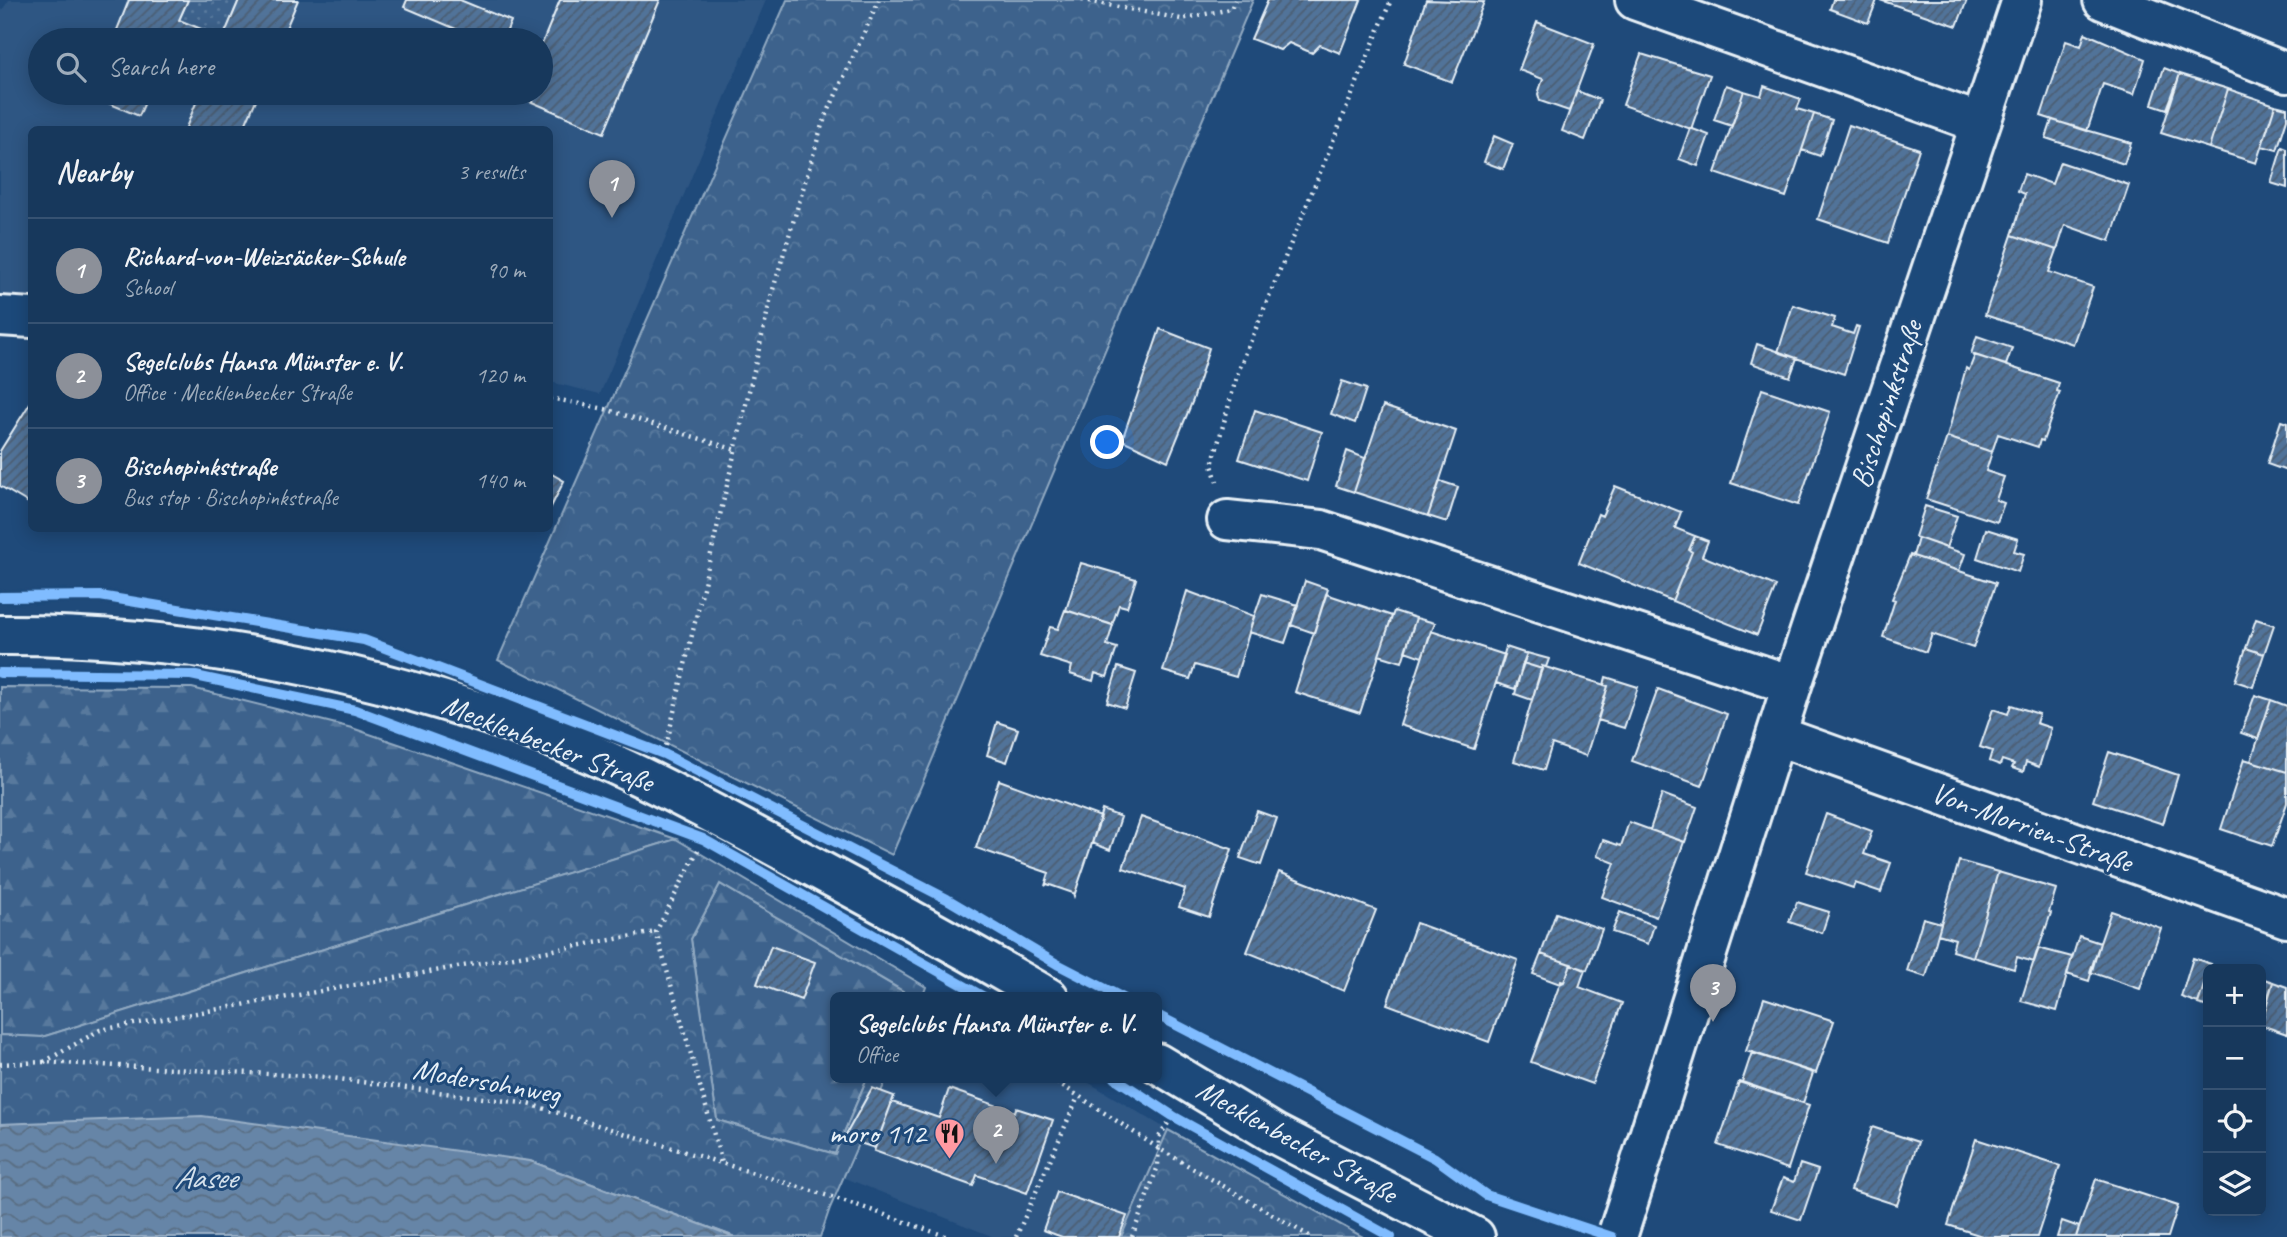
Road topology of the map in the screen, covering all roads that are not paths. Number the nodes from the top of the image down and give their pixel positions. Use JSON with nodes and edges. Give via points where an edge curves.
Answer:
{"nodes":[{"id":1,"x":1634,"y":0,"type":"edge"},
{"id":2,"x":2022,"y":0,"type":"edge"},
{"id":3,"x":2103,"y":0,"type":"edge"},
{"id":4,"x":2287,"y":73,"type":"edge"},
{"id":5,"x":1980,"y":123,"type":"junction"},
{"id":6,"x":0,"y":316,"type":"edge"},
{"id":7,"x":28,"y":317,"type":"edge"},
{"id":8,"x":1227,"y":520,"type":"road end"},
{"id":9,"x":0,"y":635,"type":"edge"},
{"id":10,"x":1792,"y":685,"type":"junction"},
{"id":11,"x":1778,"y":736,"type":"junction"},
{"id":12,"x":2287,"y":918,"type":"edge"},
{"id":13,"x":1039,"y":992,"type":"edge"},
{"id":14,"x":1162,"y":1066,"type":"edge"},
{"id":15,"x":1475,"y":1237,"type":"edge"},
{"id":16,"x":1617,"y":1237,"type":"edge"}],
"edges":[{"from":1,"to":5,"type":"street"},
{"from":2,"to":5,"type":"street","name":"Bischopinkstraße"},
{"from":3,"to":4,"type":"street"},
{"from":5,"to":10,"type":"street","name":"Bischopinkstraße"},
{"from":6,"to":7,"type":"street"},
{"from":8,"to":10,"type":"street","via":[[1321,530]]},
{"from":9,"to":13,"type":"street","name":"Mecklenbecker Straße","via":[[176,643],[364,679],[512,723],[656,784]]},
{"from":10,"to":11,"type":"street","name":"Bischopinkstraße"},
{"from":11,"to":12,"type":"street","name":"Von-Morrien-Straße"},
{"from":11,"to":16,"type":"street","name":"Bischopinkstraße"},
{"from":14,"to":15,"type":"street","name":"Mecklenbecker Straße","via":[[1275,1134]]}]}
